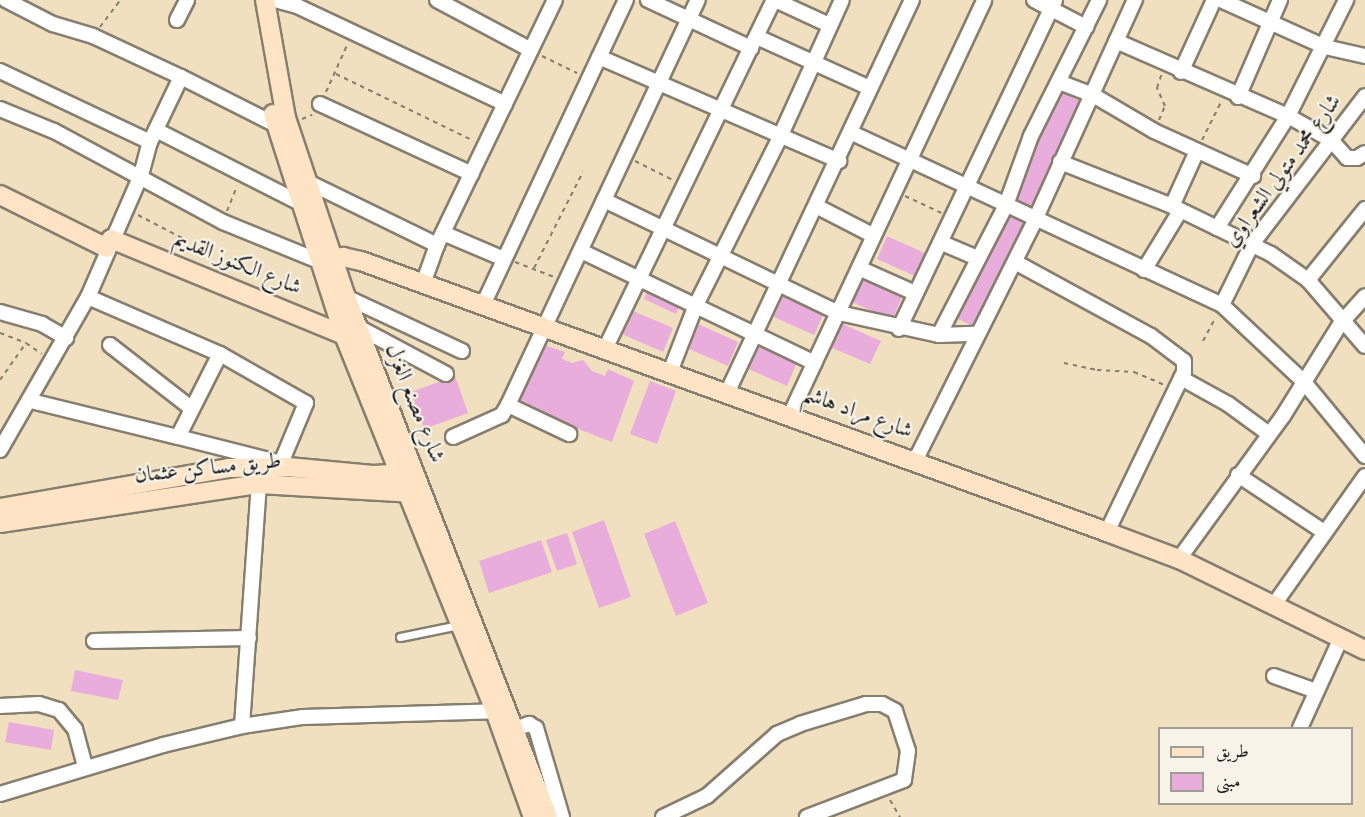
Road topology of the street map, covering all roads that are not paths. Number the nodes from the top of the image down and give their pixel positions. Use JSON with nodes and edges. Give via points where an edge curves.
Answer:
{"nodes":[{"id":1,"x":6,"y":0,"type":"edge"},
{"id":2,"x":187,"y":0,"type":"edge"},
{"id":3,"x":253,"y":0,"type":"edge"},
{"id":4,"x":265,"y":0,"type":"edge"},
{"id":5,"x":275,"y":0,"type":"edge"},
{"id":6,"x":437,"y":0,"type":"edge"},
{"id":7,"x":555,"y":0,"type":"edge"},
{"id":8,"x":626,"y":0,"type":"edge"},
{"id":9,"x":648,"y":0,"type":"edge"},
{"id":10,"x":698,"y":0,"type":"edge"},
{"id":11,"x":775,"y":0,"type":"edge"},
{"id":12,"x":842,"y":0,"type":"edge"},
{"id":13,"x":912,"y":0,"type":"edge"},
{"id":14,"x":984,"y":0,"type":"edge"},
{"id":15,"x":1034,"y":0,"type":"edge"},
{"id":16,"x":1099,"y":0,"type":"edge"},
{"id":17,"x":1135,"y":0,"type":"edge"},
{"id":18,"x":1214,"y":0,"type":"edge"},
{"id":19,"x":1221,"y":0,"type":"edge"},
{"id":20,"x":1280,"y":0,"type":"edge"},
{"id":21,"x":1346,"y":0,"type":"edge"},
{"id":22,"x":1240,"y":3,"type":"edge"},
{"id":23,"x":1053,"y":4,"type":"edge"},
{"id":24,"x":689,"y":19,"type":"junction"},
{"id":25,"x":177,"y":20,"type":"dead end"},
{"id":26,"x":1271,"y":23,"type":"junction"},
{"id":27,"x":829,"y":25,"type":"junction"},
{"id":28,"x":1086,"y":27,"type":"junction"},
{"id":29,"x":1116,"y":41,"type":"junction"},
{"id":30,"x":754,"y":42,"type":"junction"},
{"id":31,"x":1325,"y":47,"type":"junction"},
{"id":32,"x":531,"y":50,"type":"junction"},
{"id":33,"x":1365,"y":56,"type":"edge"},
{"id":34,"x":599,"y":57,"type":"junction"},
{"id":35,"x":812,"y":62,"type":"junction"},
{"id":36,"x":0,"y":71,"type":"edge"},
{"id":37,"x":1181,"y":72,"type":"junction"},
{"id":38,"x":181,"y":77,"type":"junction"},
{"id":39,"x":658,"y":82,"type":"junction"},
{"id":40,"x":1059,"y":82,"type":"junction"},
{"id":41,"x":870,"y":88,"type":"junction"},
{"id":42,"x":1232,"y":94,"type":"junction"},
{"id":43,"x":1093,"y":95,"type":"junction"},
{"id":44,"x":1365,"y":96,"type":"edge"},
{"id":45,"x":320,"y":104,"type":"road end"},
{"id":46,"x":505,"y":104,"type":"junction"},
{"id":47,"x":0,"y":109,"type":"edge"},
{"id":48,"x":721,"y":110,"type":"junction"},
{"id":49,"x":1288,"y":116,"type":"junction"},
{"id":50,"x":281,"y":122,"type":"junction"},
{"id":51,"x":852,"y":133,"type":"junction"},
{"id":52,"x":153,"y":136,"type":"junction"},
{"id":53,"x":780,"y":137,"type":"junction"},
{"id":54,"x":1331,"y":140,"type":"junction"},
{"id":55,"x":1197,"y":151,"type":"junction"},
{"id":56,"x":1365,"y":153,"type":"edge"},
{"id":57,"x":908,"y":160,"type":"junction"},
{"id":58,"x":838,"y":161,"type":"junction"},
{"id":59,"x":1060,"y":162,"type":"junction"},
{"id":60,"x":472,"y":174,"type":"junction"},
{"id":61,"x":141,"y":176,"type":"junction"},
{"id":62,"x":1253,"y":176,"type":"junction"},
{"id":63,"x":308,"y":182,"type":"junction"},
{"id":64,"x":966,"y":188,"type":"junction"},
{"id":65,"x":0,"y":195,"type":"edge"},
{"id":66,"x":604,"y":200,"type":"junction"},
{"id":67,"x":300,"y":203,"type":"junction"},
{"id":68,"x":1005,"y":205,"type":"junction"},
{"id":69,"x":816,"y":206,"type":"junction"},
{"id":70,"x":1176,"y":209,"type":"junction"},
{"id":71,"x":1365,"y":209,"type":"edge"},
{"id":72,"x":1035,"y":220,"type":"junction"},
{"id":73,"x":1217,"y":228,"type":"junction"},
{"id":74,"x":662,"y":229,"type":"junction"},
{"id":75,"x":874,"y":236,"type":"junction"},
{"id":76,"x":440,"y":239,"type":"junction"},
{"id":77,"x":942,"y":243,"type":"junction"},
{"id":78,"x":109,"y":244,"type":"junction"},
{"id":79,"x":1252,"y":244,"type":"junction"},
{"id":80,"x":581,"y":251,"type":"junction"},
{"id":81,"x":719,"y":256,"type":"junction"},
{"id":82,"x":978,"y":258,"type":"junction"},
{"id":83,"x":504,"y":259,"type":"junction"},
{"id":84,"x":328,"y":260,"type":"junction"},
{"id":85,"x":1015,"y":262,"type":"junction"},
{"id":86,"x":861,"y":269,"type":"junction"},
{"id":87,"x":1144,"y":270,"type":"junction"},
{"id":88,"x":638,"y":276,"type":"junction"},
{"id":89,"x":1308,"y":280,"type":"junction"},
{"id":90,"x":423,"y":284,"type":"junction"},
{"id":91,"x":777,"y":284,"type":"junction"},
{"id":92,"x":915,"y":293,"type":"junction"},
{"id":93,"x":1365,"y":296,"type":"edge"},
{"id":94,"x":88,"y":297,"type":"junction"},
{"id":95,"x":346,"y":297,"type":"junction"},
{"id":96,"x":483,"y":305,"type":"junction"},
{"id":97,"x":696,"y":305,"type":"junction"},
{"id":98,"x":1222,"y":305,"type":"junction"},
{"id":99,"x":0,"y":312,"type":"edge"},
{"id":100,"x":839,"y":313,"type":"junction"},
{"id":101,"x":1341,"y":323,"type":"junction"},
{"id":102,"x":545,"y":327,"type":"junction"},
{"id":103,"x":899,"y":329,"type":"junction"},
{"id":104,"x":350,"y":331,"type":"junction"},
{"id":105,"x":754,"y":333,"type":"junction"},
{"id":106,"x":975,"y":334,"type":"junction"},
{"id":107,"x":939,"y":335,"type":"junction"},
{"id":108,"x":66,"y":338,"type":"junction"},
{"id":109,"x":110,"y":345,"type":"dead end"},
{"id":110,"x":1365,"y":346,"type":"edge"},
{"id":111,"x":605,"y":349,"type":"junction"},
{"id":112,"x":462,"y":351,"type":"dead end"},
{"id":113,"x":220,"y":354,"type":"junction"},
{"id":114,"x":815,"y":363,"type":"junction"},
{"id":115,"x":670,"y":372,"type":"junction"},
{"id":116,"x":446,"y":374,"type":"dead end"},
{"id":117,"x":1304,"y":382,"type":"junction"},
{"id":118,"x":1178,"y":384,"type":"junction"},
{"id":119,"x":727,"y":393,"type":"junction"},
{"id":120,"x":31,"y":401,"type":"junction"},
{"id":121,"x":508,"y":405,"type":"junction"},
{"id":122,"x":192,"y":408,"type":"junction"},
{"id":123,"x":790,"y":416,"type":"junction"},
{"id":124,"x":569,"y":434,"type":"dead end"},
{"id":125,"x":1269,"y":434,"type":"junction"},
{"id":126,"x":178,"y":437,"type":"junction"},
{"id":127,"x":453,"y":437,"type":"dead end"},
{"id":128,"x":0,"y":450,"type":"edge"},
{"id":129,"x":1365,"y":456,"type":"edge"},
{"id":130,"x":915,"y":461,"type":"junction"},
{"id":131,"x":280,"y":464,"type":"junction"},
{"id":132,"x":407,"y":473,"type":"junction"},
{"id":133,"x":1239,"y":475,"type":"junction"},
{"id":134,"x":1365,"y":476,"type":"edge"},
{"id":135,"x":374,"y":482,"type":"junction"},
{"id":136,"x":259,"y":484,"type":"junction"},
{"id":137,"x":415,"y":493,"type":"junction"},
{"id":138,"x":0,"y":508,"type":"edge"},
{"id":139,"x":0,"y":523,"type":"edge"},
{"id":140,"x":1107,"y":532,"type":"junction"},
{"id":141,"x":1324,"y":532,"type":"junction"},
{"id":142,"x":1179,"y":559,"type":"junction"},
{"id":143,"x":1274,"y":606,"type":"junction"},
{"id":144,"x":467,"y":623,"type":"junction"},
{"id":145,"x":400,"y":637,"type":"dead end"},
{"id":146,"x":249,"y":638,"type":"junction"},
{"id":147,"x":1341,"y":638,"type":"junction"},
{"id":148,"x":94,"y":641,"type":"dead end"},
{"id":149,"x":1365,"y":650,"type":"edge"},
{"id":150,"x":1274,"y":676,"type":"dead end"},
{"id":151,"x":1316,"y":691,"type":"junction"},
{"id":152,"x":0,"y":706,"type":"edge"},
{"id":153,"x":502,"y":711,"type":"junction"},
{"id":154,"x":242,"y":726,"type":"junction"},
{"id":155,"x":1301,"y":727,"type":"edge"},
{"id":156,"x":509,"y":731,"type":"junction"},
{"id":157,"x":85,"y":767,"type":"junction"},
{"id":158,"x":0,"y":794,"type":"edge"},
{"id":159,"x":533,"y":817,"type":"edge"},
{"id":160,"x":548,"y":817,"type":"edge"},
{"id":161,"x":562,"y":817,"type":"edge"},
{"id":162,"x":663,"y":817,"type":"edge"},
{"id":163,"x":807,"y":817,"type":"edge"}],
"edges":[{"from":1,"to":38,"type":"street","via":[[53,24],[93,36]]},
{"from":2,"to":25,"type":"street"},
{"from":3,"to":50,"type":"street","name":"شارع مصنع الغزل"},
{"from":4,"to":50,"type":"street","name":"شارع مصنع الغزل"},
{"from":5,"to":46,"type":"street"},
{"from":6,"to":32,"type":"street"},
{"from":7,"to":32,"type":"street"},
{"from":8,"to":34,"type":"street"},
{"from":9,"to":24,"type":"street"},
{"from":10,"to":24,"type":"street"},
{"from":11,"to":27,"type":"street"},
{"from":11,"to":30,"type":"street"},
{"from":12,"to":27,"type":"street"},
{"from":13,"to":41,"type":"street"},
{"from":14,"to":57,"type":"street"},
{"from":15,"to":23,"type":"street"},
{"from":16,"to":28,"type":"street"},
{"from":17,"to":29,"type":"street"},
{"from":18,"to":37,"type":"street"},
{"from":19,"to":22,"type":"street"},
{"from":20,"to":26,"type":"street"},
{"from":21,"to":31,"type":"street"},
{"from":22,"to":26,"type":"street"},
{"from":23,"to":28,"type":"street"},
{"from":23,"to":64,"type":"street"},
{"from":24,"to":30,"type":"street"},
{"from":24,"to":39,"type":"street"},
{"from":26,"to":31,"type":"street"},
{"from":26,"to":42,"type":"street"},
{"from":27,"to":35,"type":"street"},
{"from":28,"to":40,"type":"street"},
{"from":29,"to":37,"type":"street"},
{"from":29,"to":43,"type":"street"},
{"from":30,"to":35,"type":"street"},
{"from":30,"to":48,"type":"street"},
{"from":31,"to":33,"type":"street"},
{"from":31,"to":49,"type":"street"},
{"from":32,"to":46,"type":"street"},
{"from":34,"to":39,"type":"street"},
{"from":34,"to":83,"type":"street"},
{"from":35,"to":41,"type":"street"},
{"from":35,"to":53,"type":"street"},
{"from":36,"to":52,"type":"street"},
{"from":37,"to":42,"type":"street"},
{"from":38,"to":50,"type":"street"},
{"from":38,"to":52,"type":"street"},
{"from":39,"to":48,"type":"street"},
{"from":39,"to":66,"type":"street"},
{"from":40,"to":43,"type":"street"},
{"from":40,"to":68,"type":"street","via":[[1031,136]]},
{"from":41,"to":51,"type":"street"},
{"from":42,"to":49,"type":"street"},
{"from":43,"to":55,"type":"street"},
{"from":43,"to":59,"type":"street"},
{"from":44,"to":54,"type":"street","name":"شارع محمد متولي الشعراوي"},
{"from":45,"to":60,"type":"street"},
{"from":46,"to":60,"type":"street"},
{"from":47,"to":61,"type":"street","via":[[54,131]]},
{"from":48,"to":53,"type":"street"},
{"from":48,"to":74,"type":"street"},
{"from":49,"to":54,"type":"street"},
{"from":49,"to":62,"type":"street"},
{"from":50,"to":63,"type":"street","name":"شارع مصنع الغزل"},
{"from":50,"to":67,"type":"street","name":"شارع مصنع الغزل"},
{"from":51,"to":57,"type":"street"},
{"from":51,"to":58,"type":"street"},
{"from":52,"to":61,"type":"street"},
{"from":52,"to":67,"type":"street","via":[[242,173]]},
{"from":53,"to":58,"type":"street"},
{"from":53,"to":81,"type":"street"},
{"from":54,"to":56,"type":"street","via":[[1352,159]]},
{"from":54,"to":79,"type":"street","name":"شارع محمد متولي الشعراوي"},
{"from":55,"to":62,"type":"street"},
{"from":55,"to":70,"type":"street"},
{"from":57,"to":64,"type":"street"},
{"from":57,"to":75,"type":"street"},
{"from":58,"to":69,"type":"street"},
{"from":59,"to":70,"type":"street"},
{"from":59,"to":72,"type":"street"},
{"from":60,"to":76,"type":"street"},
{"from":61,"to":78,"type":"street"},
{"from":61,"to":84,"type":"street","via":[[223,222]]},
{"from":62,"to":73,"type":"street"},
{"from":63,"to":76,"type":"street"},
{"from":63,"to":84,"type":"street","name":"شارع مصنع الغزل"},
{"from":64,"to":68,"type":"street"},
{"from":64,"to":77,"type":"street"},
{"from":65,"to":78,"type":"street","name":"شارع الكنوز القديم"},
{"from":66,"to":74,"type":"street"},
{"from":66,"to":80,"type":"street"},
{"from":67,"to":84,"type":"street","name":"شارع مصنع الغزل"},
{"from":68,"to":72,"type":"street"},
{"from":68,"to":82,"type":"street"},
{"from":69,"to":75,"type":"street"},
{"from":69,"to":91,"type":"street"},
{"from":70,"to":73,"type":"street"},
{"from":70,"to":87,"type":"street"},
{"from":71,"to":89,"type":"street"},
{"from":72,"to":85,"type":"street"},
{"from":72,"to":87,"type":"street"},
{"from":73,"to":79,"type":"street"},
{"from":74,"to":81,"type":"street"},
{"from":74,"to":88,"type":"street"},
{"from":75,"to":86,"type":"street"},
{"from":76,"to":83,"type":"street"},
{"from":76,"to":90,"type":"street"},
{"from":77,"to":82,"type":"street"},
{"from":77,"to":92,"type":"street"},
{"from":78,"to":94,"type":"street"},
{"from":78,"to":104,"type":"street","name":"شارع الكنوز القديم"},
{"from":79,"to":89,"type":"street"},
{"from":79,"to":98,"type":"street","name":"شارع محمد متولي الشعراوي"},
{"from":80,"to":88,"type":"street"},
{"from":80,"to":102,"type":"street"},
{"from":81,"to":91,"type":"street"},
{"from":81,"to":97,"type":"street"},
{"from":82,"to":107,"type":"street"},
{"from":83,"to":96,"type":"street"},
{"from":84,"to":90,"type":"street","name":"شارع مراد هاشم","via":[[351,258]]},
{"from":84,"to":95,"type":"street","name":"شارع مصنع الغزل"},
{"from":84,"to":104,"type":"street","name":"شارع مصنع الغزل"},
{"from":85,"to":106,"type":"street"},
{"from":85,"to":118,"type":"street","via":[[1158,341],[1184,361]]},
{"from":86,"to":92,"type":"street"},
{"from":86,"to":100,"type":"street"},
{"from":87,"to":98,"type":"street"},
{"from":88,"to":97,"type":"street"},
{"from":88,"to":111,"type":"street"},
{"from":89,"to":101,"type":"street"},
{"from":90,"to":96,"type":"street","name":"شارع مراد هاشم"},
{"from":91,"to":100,"type":"street"},
{"from":91,"to":105,"type":"street"},
{"from":92,"to":103,"type":"street"},
{"from":93,"to":101,"type":"street"},
{"from":94,"to":108,"type":"street"},
{"from":94,"to":113,"type":"street"},
{"from":95,"to":104,"type":"street","name":"شارع مصنع الغزل"},
{"from":95,"to":112,"type":"street"},
{"from":96,"to":102,"type":"street","name":"شارع مراد هاشم"},
{"from":97,"to":105,"type":"street"},
{"from":97,"to":115,"type":"street"},
{"from":98,"to":117,"type":"street"},
{"from":99,"to":108,"type":"street","via":[[42,324]]},
{"from":100,"to":103,"type":"street"},
{"from":100,"to":114,"type":"street"},
{"from":101,"to":110,"type":"street"},
{"from":101,"to":117,"type":"street"},
{"from":102,"to":111,"type":"street","name":"شارع مراد هاشم"},
{"from":102,"to":121,"type":"street"},
{"from":103,"to":107,"type":"street"},
{"from":104,"to":116,"type":"street"},
{"from":104,"to":132,"type":"street","name":"شارع مصنع الغزل"},
{"from":105,"to":114,"type":"street"},
{"from":105,"to":119,"type":"street"},
{"from":106,"to":107,"type":"street"},
{"from":106,"to":130,"type":"street"},
{"from":108,"to":120,"type":"street"},
{"from":109,"to":122,"type":"street"},
{"from":111,"to":115,"type":"street","name":"شارع مراد هاشم"},
{"from":113,"to":122,"type":"street"},
{"from":113,"to":131,"type":"street","via":[[306,403]]},
{"from":114,"to":123,"type":"street"},
{"from":115,"to":119,"type":"street","name":"شارع مراد هاشم"},
{"from":117,"to":125,"type":"street"},
{"from":117,"to":129,"type":"street"},
{"from":118,"to":125,"type":"street","via":[[1228,404]]},
{"from":118,"to":140,"type":"street"},
{"from":119,"to":123,"type":"street","name":"شارع مراد هاشم"},
{"from":120,"to":126,"type":"street"},
{"from":120,"to":128,"type":"street"},
{"from":121,"to":124,"type":"street"},
{"from":121,"to":127,"type":"street","via":[[502,415]]},
{"from":122,"to":126,"type":"street"},
{"from":123,"to":130,"type":"street","name":"شارع مراد هاشم"},
{"from":125,"to":133,"type":"street"},
{"from":126,"to":131,"type":"street"},
{"from":130,"to":140,"type":"street","name":"شارع مراد هاشم"},
{"from":131,"to":135,"type":"street","name":"طريق مساكن عثمان"},
{"from":131,"to":138,"type":"street","name":"طريق مساكن عثمان","via":[[209,470]]},
{"from":132,"to":135,"type":"street","name":"طريق مساكن عثمان"},
{"from":132,"to":137,"type":"street","name":"شارع مصنع الغزل"},
{"from":133,"to":141,"type":"street"},
{"from":133,"to":142,"type":"street"},
{"from":134,"to":141,"type":"street"},
{"from":135,"to":136,"type":"street","name":"طريق مساكن عثمان"},
{"from":135,"to":137,"type":"street","name":"طريق مساكن عثمان"},
{"from":136,"to":139,"type":"street","name":"طريق مساكن عثمان"},
{"from":136,"to":146,"type":"street"},
{"from":137,"to":144,"type":"street","name":"شارع مصنع الغزل"},
{"from":140,"to":142,"type":"street","name":"شارع مراد هاشم"},
{"from":141,"to":143,"type":"street"},
{"from":142,"to":143,"type":"street","name":"شارع مراد هاشم"},
{"from":143,"to":147,"type":"street","name":"شارع مراد هاشم"},
{"from":144,"to":145,"type":"lane"},
{"from":144,"to":153,"type":"street","name":"شارع مصنع الغزل"},
{"from":146,"to":148,"type":"street"},
{"from":146,"to":154,"type":"street"},
{"from":147,"to":149,"type":"street","name":"شارع مراد هاشم"},
{"from":147,"to":151,"type":"street"},
{"from":150,"to":151,"type":"street"},
{"from":151,"to":155,"type":"street"},
{"from":152,"to":157,"type":"street","via":[[39,704],[59,710],[75,729]]},
{"from":153,"to":154,"type":"street","via":[[303,717]]},
{"from":153,"to":156,"type":"street","name":"شارع مصنع الغزل"},
{"from":154,"to":157,"type":"street"},
{"from":156,"to":159,"type":"street","name":"شارع مصنع الغزل"},
{"from":156,"to":160,"type":"street","name":"شارع مصنع الغزل"},
{"from":156,"to":161,"type":"street","via":[[529,724],[536,728]]},
{"from":157,"to":158,"type":"street"},
{"from":162,"to":163,"type":"street","via":[[707,796],[777,734],[866,704],[882,704],[896,711],[908,751],[904,780]]}]}
